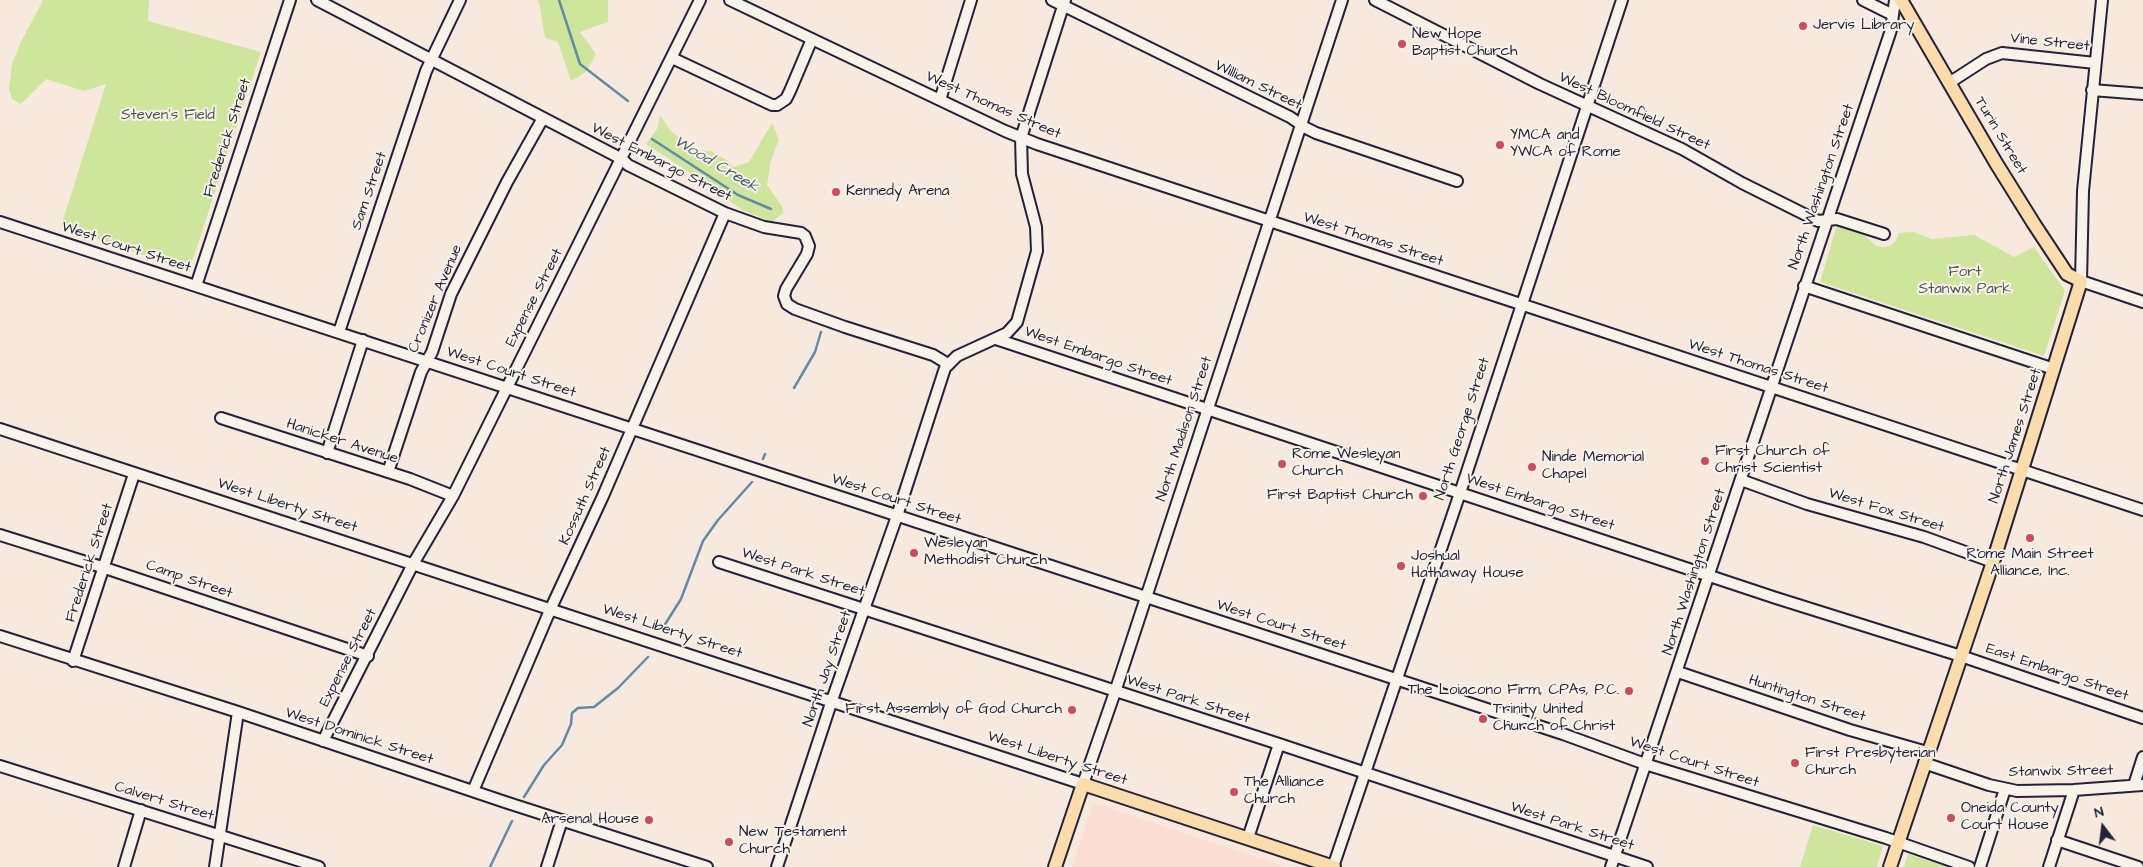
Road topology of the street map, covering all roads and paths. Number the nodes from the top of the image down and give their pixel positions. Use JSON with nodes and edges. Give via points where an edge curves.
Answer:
{"nodes":[{"id":1,"x":290,"y":0,"type":"edge"},
{"id":2,"x":317,"y":0,"type":"edge"},
{"id":3,"x":460,"y":0,"type":"edge"},
{"id":4,"x":700,"y":0,"type":"edge"},
{"id":5,"x":730,"y":0,"type":"edge"},
{"id":6,"x":971,"y":0,"type":"edge"},
{"id":7,"x":1052,"y":0,"type":"edge"},
{"id":8,"x":1342,"y":0,"type":"edge"},
{"id":9,"x":1375,"y":0,"type":"edge"},
{"id":10,"x":1622,"y":0,"type":"edge"},
{"id":11,"x":1863,"y":0,"type":"edge"},
{"id":12,"x":1895,"y":0,"type":"edge"},
{"id":13,"x":1901,"y":0,"type":"edge"},
{"id":14,"x":2102,"y":0,"type":"edge"},
{"id":15,"x":1064,"y":3,"type":"edge"},
{"id":16,"x":1893,"y":15,"type":"junction"},
{"id":17,"x":812,"y":39,"type":"junction"},
{"id":18,"x":672,"y":58,"type":"junction"},
{"id":19,"x":430,"y":60,"type":"junction"},
{"id":20,"x":2095,"y":63,"type":"junction"},
{"id":21,"x":1949,"y":83,"type":"junction"},
{"id":22,"x":2092,"y":90,"type":"junction"},
{"id":23,"x":2143,"y":94,"type":"edge"},
{"id":24,"x":940,"y":100,"type":"junction"},
{"id":25,"x":1587,"y":106,"type":"junction"},
{"id":26,"x":543,"y":118,"type":"junction"},
{"id":27,"x":1302,"y":125,"type":"junction"},
{"id":28,"x":1021,"y":138,"type":"junction"},
{"id":29,"x":622,"y":159,"type":"junction"},
{"id":30,"x":1457,"y":181,"type":"dead end"},
{"id":31,"x":725,"y":213,"type":"junction"},
{"id":32,"x":1826,"y":221,"type":"junction"},
{"id":33,"x":0,"y":222,"type":"edge"},
{"id":34,"x":1270,"y":222,"type":"junction"},
{"id":35,"x":1884,"y":234,"type":"dead end"},
{"id":36,"x":2081,"y":281,"type":"junction"},
{"id":37,"x":196,"y":286,"type":"junction"},
{"id":38,"x":1804,"y":286,"type":"junction"},
{"id":39,"x":2143,"y":302,"type":"edge"},
{"id":40,"x":1522,"y":304,"type":"junction"},
{"id":41,"x":339,"y":332,"type":"junction"},
{"id":42,"x":996,"y":338,"type":"junction"},
{"id":43,"x":363,"y":340,"type":"junction"},
{"id":44,"x":427,"y":361,"type":"junction"},
{"id":45,"x":948,"y":364,"type":"junction"},
{"id":46,"x":2054,"y":369,"type":"junction"},
{"id":47,"x":507,"y":387,"type":"junction"},
{"id":48,"x":1772,"y":387,"type":"junction"},
{"id":49,"x":1209,"y":410,"type":"junction"},
{"id":50,"x":221,"y":418,"type":"dead end"},
{"id":51,"x":0,"y":429,"type":"edge"},
{"id":52,"x":632,"y":429,"type":"junction"},
{"id":53,"x":327,"y":453,"type":"junction"},
{"id":54,"x":2022,"y":470,"type":"junction"},
{"id":55,"x":388,"y":472,"type":"junction"},
{"id":56,"x":134,"y":474,"type":"junction"},
{"id":57,"x":1741,"y":480,"type":"junction"},
{"id":58,"x":1460,"y":493,"type":"junction"},
{"id":59,"x":453,"y":496,"type":"junction"},
{"id":60,"x":2143,"y":510,"type":"edge"},
{"id":61,"x":897,"y":516,"type":"junction"},
{"id":62,"x":0,"y":535,"type":"edge"},
{"id":63,"x":719,"y":562,"type":"dead end"},
{"id":64,"x":1993,"y":562,"type":"junction"},
{"id":65,"x":414,"y":564,"type":"junction"},
{"id":66,"x":105,"y":568,"type":"junction"},
{"id":67,"x":1710,"y":575,"type":"junction"},
{"id":68,"x":1146,"y":597,"type":"junction"},
{"id":69,"x":551,"y":608,"type":"junction"},
{"id":70,"x":865,"y":609,"type":"junction"},
{"id":71,"x":0,"y":636,"type":"edge"},
{"id":72,"x":368,"y":656,"type":"junction"},
{"id":73,"x":1961,"y":656,"type":"junction"},
{"id":74,"x":73,"y":661,"type":"junction"},
{"id":75,"x":1678,"y":672,"type":"junction"},
{"id":76,"x":1396,"y":680,"type":"junction"},
{"id":77,"x":1115,"y":692,"type":"junction"},
{"id":78,"x":832,"y":700,"type":"junction"},
{"id":79,"x":238,"y":712,"type":"junction"},
{"id":80,"x":2143,"y":718,"type":"edge"},
{"id":81,"x":323,"y":741,"type":"junction"},
{"id":82,"x":1279,"y":744,"type":"junction"},
{"id":83,"x":2143,"y":757,"type":"edge"},
{"id":84,"x":1926,"y":758,"type":"junction"},
{"id":85,"x":1644,"y":764,"type":"junction"},
{"id":86,"x":0,"y":766,"type":"edge"},
{"id":87,"x":1364,"y":772,"type":"junction"},
{"id":88,"x":1083,"y":784,"type":"junction"},
{"id":89,"x":2138,"y":785,"type":"edge"},
{"id":90,"x":2005,"y":789,"type":"junction"},
{"id":91,"x":2074,"y":790,"type":"junction"},
{"id":92,"x":473,"y":791,"type":"junction"},
{"id":93,"x":141,"y":810,"type":"junction"},
{"id":94,"x":562,"y":820,"type":"junction"},
{"id":95,"x":220,"y":834,"type":"junction"},
{"id":96,"x":1248,"y":838,"type":"junction"},
{"id":97,"x":2058,"y":840,"type":"junction"},
{"id":98,"x":1897,"y":841,"type":"junction"},
{"id":99,"x":1613,"y":862,"type":"edge"},
{"id":100,"x":2110,"y":863,"type":"edge"},
{"id":101,"x":124,"y":867,"type":"edge"},
{"id":102,"x":215,"y":867,"type":"edge"},
{"id":103,"x":319,"y":867,"type":"edge"},
{"id":104,"x":547,"y":867,"type":"edge"},
{"id":105,"x":707,"y":867,"type":"edge"},
{"id":106,"x":777,"y":867,"type":"edge"},
{"id":107,"x":1055,"y":867,"type":"edge"},
{"id":108,"x":1333,"y":867,"type":"edge"},
{"id":109,"x":1647,"y":867,"type":"edge"},
{"id":110,"x":1890,"y":867,"type":"edge"},
{"id":111,"x":1969,"y":867,"type":"edge"},
{"id":112,"x":1980,"y":867,"type":"edge"},
{"id":113,"x":2049,"y":867,"type":"edge"},
{"id":114,"x":2138,"y":867,"type":"edge"}],
"edges":[{"from":1,"to":37,"type":"street","name":"Frederick Street"},
{"from":2,"to":19,"type":"street","name":"West Embargo Street"},
{"from":3,"to":19,"type":"street","name":"Sam Street"},
{"from":4,"to":18,"type":"street","name":"Expense Street"},
{"from":5,"to":17,"type":"street","name":"West Thomas Street"},
{"from":6,"to":24,"type":"street"},
{"from":7,"to":15,"type":"street","name":"William Street"},
{"from":8,"to":27,"type":"street","name":"North Madison Street"},
{"from":9,"to":25,"type":"street","name":"West Bloomfield Street"},
{"from":10,"to":25,"type":"street","name":"North George Street"},
{"from":11,"to":16,"type":"street"},
{"from":12,"to":16,"type":"street","name":"North Washington Street"},
{"from":13,"to":21,"type":"main road","name":"Turin Street"},
{"from":14,"to":20,"type":"street","name":"North James Street"},
{"from":15,"to":27,"type":"street","name":"William Street"},
{"from":15,"to":28,"type":"street"},
{"from":16,"to":32,"type":"street","name":"North Washington Street","via":[[1891,30]]},
{"from":17,"to":18,"type":"street","via":[[786,99],[777,105]]},
{"from":17,"to":24,"type":"street","name":"West Thomas Street"},
{"from":18,"to":29,"type":"street","name":"Expense Street"},
{"from":19,"to":26,"type":"street","name":"West Embargo Street"},
{"from":19,"to":41,"type":"street","name":"Sam Street"},
{"from":20,"to":21,"type":"street","name":"Vine Street","via":[[2002,53]]},
{"from":20,"to":22,"type":"street","name":"North James Street"},
{"from":21,"to":36,"type":"main road","name":"Turin Street","via":[[2067,274]]},
{"from":22,"to":23,"type":"street"},
{"from":22,"to":36,"type":"street","name":"North James Street","via":[[2083,191]]},
{"from":24,"to":28,"type":"street","name":"West Thomas Street"},
{"from":25,"to":32,"type":"street","name":"West Bloomfield Street","via":[[1682,149],[1818,221]]},
{"from":25,"to":40,"type":"street","name":"North George Street"},
{"from":26,"to":29,"type":"street","name":"West Embargo Street"},
{"from":26,"to":44,"type":"street","name":"Cronizer Avenue","via":[[451,294]]},
{"from":27,"to":30,"type":"street","name":"William Street","via":[[1316,133]]},
{"from":27,"to":34,"type":"street","name":"North Madison Street"},
{"from":28,"to":34,"type":"street","name":"West Thomas Street"},
{"from":28,"to":42,"type":"street","via":[[1022,174],[1036,227],[1037,251],[1016,322],[1007,333]]},
{"from":29,"to":31,"type":"street","name":"West Embargo Street","via":[[628,165]]},
{"from":29,"to":47,"type":"street","name":"Expense Street"},
{"from":31,"to":45,"type":"street","name":"West Embargo Street","via":[[764,227],[794,231],[805,236],[807,254],[784,296],[795,309],[933,355]]},
{"from":31,"to":52,"type":"street","name":"Kossuth Street"},
{"from":32,"to":35,"type":"street","name":"West Bloomfield Street","via":[[1837,219]]},
{"from":32,"to":38,"type":"street","name":"North Washington Street"},
{"from":33,"to":37,"type":"street","name":"West Court Street"},
{"from":34,"to":40,"type":"street","name":"West Thomas Street"},
{"from":34,"to":49,"type":"street","name":"North Madison Street"},
{"from":36,"to":39,"type":"street"},
{"from":36,"to":46,"type":"main road","name":"North James Street"},
{"from":37,"to":41,"type":"street","name":"West Court Street"},
{"from":38,"to":46,"type":"street"},
{"from":38,"to":48,"type":"street","name":"North Washington Street"},
{"from":40,"to":48,"type":"street","name":"West Thomas Street"},
{"from":40,"to":58,"type":"street","name":"North George Street"},
{"from":41,"to":43,"type":"street","name":"West Court Street"},
{"from":42,"to":45,"type":"street","via":[[957,356]]},
{"from":42,"to":49,"type":"street","name":"West Embargo Street"},
{"from":43,"to":44,"type":"street","name":"West Court Street"},
{"from":43,"to":53,"type":"street"},
{"from":44,"to":47,"type":"street","name":"West Court Street"},
{"from":44,"to":55,"type":"street","name":"Cronizer Avenue"},
{"from":45,"to":61,"type":"street","name":"North Jay Street"},
{"from":46,"to":54,"type":"main road","name":"North James Street"},
{"from":47,"to":52,"type":"street","name":"West Court Street"},
{"from":47,"to":59,"type":"street","name":"Expense Street"},
{"from":48,"to":54,"type":"street","name":"West Thomas Street"},
{"from":48,"to":57,"type":"street","name":"North Washington Street"},
{"from":49,"to":58,"type":"street","name":"West Embargo Street"},
{"from":49,"to":68,"type":"street","name":"North Madison Street"},
{"from":50,"to":53,"type":"street","name":"Hanicker Avenue"},
{"from":51,"to":56,"type":"street","name":"West Liberty Street"},
{"from":52,"to":61,"type":"street","name":"West Court Street"},
{"from":52,"to":69,"type":"street","name":"Kossuth Street"},
{"from":53,"to":55,"type":"street","name":"Hanicker Avenue"},
{"from":54,"to":60,"type":"street","name":"West Thomas Street"},
{"from":54,"to":64,"type":"main road","name":"North James Street"},
{"from":55,"to":59,"type":"street","name":"Hanicker Avenue"},
{"from":56,"to":65,"type":"street","name":"West Liberty Street"},
{"from":56,"to":66,"type":"street","name":"Frederick Street"},
{"from":57,"to":64,"type":"street","name":"West Fox Street"},
{"from":57,"to":67,"type":"street","name":"North Washington Street"},
{"from":58,"to":67,"type":"street","name":"West Embargo Street"},
{"from":58,"to":76,"type":"street","name":"North George Street"},
{"from":59,"to":65,"type":"street","name":"Expense Street"},
{"from":61,"to":68,"type":"street","name":"West Court Street"},
{"from":61,"to":70,"type":"street","name":"North Jay Street"},
{"from":62,"to":66,"type":"street","name":"Camp Street"},
{"from":63,"to":70,"type":"street","name":"West Park Street"},
{"from":64,"to":73,"type":"main road","name":"North James Street"},
{"from":65,"to":69,"type":"street","name":"West Liberty Street"},
{"from":65,"to":72,"type":"street","name":"Expense Street"},
{"from":66,"to":72,"type":"street","name":"Camp Street"},
{"from":66,"to":74,"type":"street","name":"Frederick Street"},
{"from":67,"to":73,"type":"street","name":"West Embargo Street"},
{"from":67,"to":75,"type":"street","name":"North Washington Street"},
{"from":68,"to":76,"type":"street","name":"West Court Street"},
{"from":68,"to":77,"type":"street","name":"North Madison Street"},
{"from":69,"to":78,"type":"street","name":"West Liberty Street","via":[[651,644]]},
{"from":69,"to":92,"type":"street","name":"Kossuth Street"},
{"from":70,"to":77,"type":"street","name":"West Park Street"},
{"from":70,"to":78,"type":"street","name":"North Jay Street"},
{"from":71,"to":74,"type":"street","name":"West Dominick Street"},
{"from":72,"to":81,"type":"street","name":"Expense Street"},
{"from":73,"to":80,"type":"street","name":"East Embargo Street"},
{"from":73,"to":84,"type":"main road","name":"North James Street"},
{"from":74,"to":79,"type":"street","name":"West Dominick Street"},
{"from":75,"to":84,"type":"street","name":"Huntington Street"},
{"from":75,"to":85,"type":"street","name":"North Washington Street"},
{"from":76,"to":85,"type":"street","name":"West Court Street"},
{"from":76,"to":87,"type":"street","name":"North George Street"},
{"from":77,"to":82,"type":"street","name":"West Park Street"},
{"from":77,"to":88,"type":"street","name":"North Madison Street"},
{"from":78,"to":88,"type":"street","name":"West Liberty Street"},
{"from":78,"to":106,"type":"street","name":"North Jay Street"},
{"from":79,"to":81,"type":"street","name":"West Dominick Street"},
{"from":79,"to":95,"type":"street"},
{"from":81,"to":92,"type":"street","name":"West Dominick Street"},
{"from":82,"to":87,"type":"street","name":"West Park Street"},
{"from":82,"to":96,"type":"street"},
{"from":83,"to":89,"type":"street"},
{"from":84,"to":90,"type":"street","name":"Stanwix Street"},
{"from":84,"to":98,"type":"main road","name":"North James Street"},
{"from":85,"to":98,"type":"street","name":"West Court Street"},
{"from":85,"to":99,"type":"street","name":"North Washington Street"},
{"from":86,"to":93,"type":"street","name":"Calvert Street"},
{"from":87,"to":99,"type":"street","name":"West Park Street"},
{"from":87,"to":108,"type":"street","name":"North George Street"},
{"from":88,"to":96,"type":"main road","name":"West Liberty Street"},
{"from":88,"to":107,"type":"main road","name":"North Madison Street"},
{"from":89,"to":91,"type":"street","name":"Stanwix Street"},
{"from":90,"to":91,"type":"street","name":"Stanwix Street"},
{"from":90,"to":112,"type":"street"},
{"from":91,"to":97,"type":"street"},
{"from":92,"to":94,"type":"street","name":"West Dominick Street"},
{"from":93,"to":95,"type":"street","name":"Calvert Street"},
{"from":93,"to":101,"type":"street"},
{"from":94,"to":104,"type":"street"},
{"from":94,"to":105,"type":"street","name":"West Dominick Street"},
{"from":95,"to":102,"type":"street"},
{"from":95,"to":103,"type":"street","name":"Calvert Street"},
{"from":96,"to":108,"type":"main road","name":"West Liberty Street"},
{"from":97,"to":100,"type":"street"},
{"from":97,"to":113,"type":"street"},
{"from":98,"to":110,"type":"main road","name":"North James Street"},
{"from":98,"to":111,"type":"street","name":"West Court Street"},
{"from":99,"to":109,"type":"street","name":"West Park Street"},
{"from":100,"to":114,"type":"street"}]}
